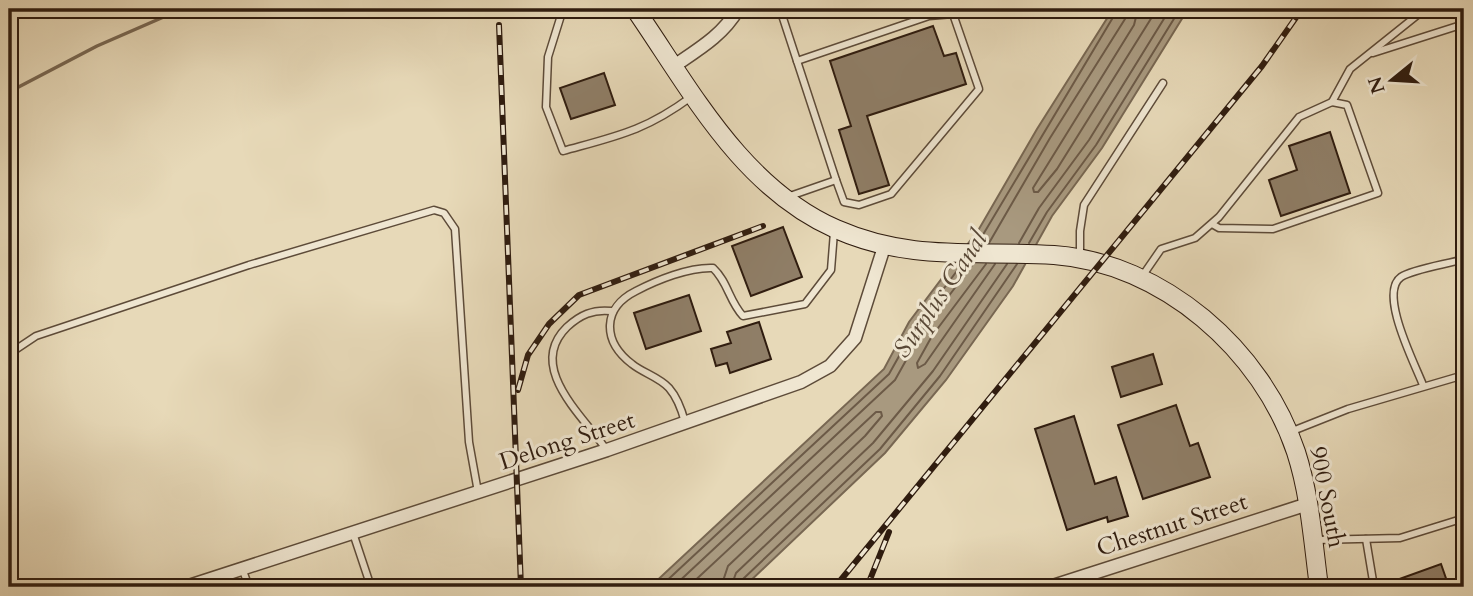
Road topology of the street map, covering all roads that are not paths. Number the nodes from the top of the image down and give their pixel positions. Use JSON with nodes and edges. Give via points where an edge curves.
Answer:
{"nodes":[{"id":1,"x":563,"y":9,"type":"edge"},
{"id":2,"x":635,"y":9,"type":"edge"},
{"id":3,"x":738,"y":9,"type":"edge"},
{"id":4,"x":780,"y":9,"type":"edge"},
{"id":5,"x":1425,"y":9,"type":"edge"},
{"id":6,"x":1462,"y":9,"type":"edge"},
{"id":7,"x":1464,"y":16,"type":"edge"},
{"id":8,"x":1464,"y":24,"type":"edge"},
{"id":9,"x":1368,"y":55,"type":"junction"},
{"id":10,"x":797,"y":61,"type":"junction"},
{"id":11,"x":674,"y":66,"type":"junction"},
{"id":12,"x":1163,"y":83,"type":"dead end"},
{"id":13,"x":694,"y":94,"type":"junction"},
{"id":14,"x":1332,"y":102,"type":"junction"},
{"id":15,"x":836,"y":180,"type":"junction"},
{"id":16,"x":785,"y":198,"type":"junction"},
{"id":17,"x":1212,"y":224,"type":"junction"},
{"id":18,"x":834,"y":228,"type":"junction"},
{"id":19,"x":884,"y":247,"type":"junction"},
{"id":20,"x":1080,"y":259,"type":"junction"},
{"id":21,"x":1464,"y":259,"type":"edge"},
{"id":22,"x":1140,"y":279,"type":"junction"},
{"id":23,"x":611,"y":311,"type":"junction"},
{"id":24,"x":9,"y":354,"type":"edge"},
{"id":25,"x":1464,"y":375,"type":"edge"},
{"id":26,"x":1423,"y":385,"type":"junction"},
{"id":27,"x":686,"y":424,"type":"junction"},
{"id":28,"x":1289,"y":433,"type":"junction"},
{"id":29,"x":607,"y":450,"type":"junction"},
{"id":30,"x":478,"y":492,"type":"junction"},
{"id":31,"x":1308,"y":503,"type":"junction"},
{"id":32,"x":1464,"y":523,"type":"edge"},
{"id":33,"x":353,"y":533,"type":"junction"},
{"id":34,"x":1366,"y":539,"type":"junction"},
{"id":35,"x":1313,"y":540,"type":"junction"},
{"id":36,"x":242,"y":568,"type":"junction"},
{"id":37,"x":186,"y":587,"type":"edge"},
{"id":38,"x":248,"y":587,"type":"edge"},
{"id":39,"x":371,"y":587,"type":"edge"},
{"id":40,"x":1050,"y":587,"type":"edge"},
{"id":41,"x":1319,"y":587,"type":"edge"},
{"id":42,"x":1374,"y":587,"type":"edge"}],
"edges":[{"from":1,"to":13,"type":"lane","via":[[548,57],[546,107],[564,151],[641,130]]},
{"from":2,"to":11,"type":"street","name":"900 South"},
{"from":3,"to":11,"type":"street","via":[[714,38]]},
{"from":4,"to":10,"type":"lane"},
{"from":5,"to":9,"type":"lane"},
{"from":6,"to":7,"type":"lane"},
{"from":8,"to":9,"type":"lane"},
{"from":9,"to":14,"type":"lane","via":[[1350,69]]},
{"from":10,"to":15,"type":"lane"},
{"from":10,"to":15,"type":"lane","via":[[929,16],[953,14],[979,89],[891,194],[859,205],[844,202]]},
{"from":11,"to":13,"type":"street","name":"900 South"},
{"from":12,"to":20,"type":"lane","via":[[1084,205]]},
{"from":13,"to":16,"type":"street","name":"900 South","via":[[746,164]]},
{"from":14,"to":17,"type":"lane","via":[[1299,117]]},
{"from":14,"to":17,"type":"lane","via":[[1347,105],[1378,193],[1273,229]]},
{"from":15,"to":16,"type":"lane"},
{"from":16,"to":18,"type":"street","name":"900 South"},
{"from":17,"to":22,"type":"lane","via":[[1195,238],[1161,249]]},
{"from":18,"to":19,"type":"street","name":"900 South"},
{"from":18,"to":23,"type":"lane","via":[[831,270],[805,304],[743,316],[722,276],[713,268],[701,267],[621,298]]},
{"from":19,"to":20,"type":"street","name":"900 South","via":[[917,253]]},
{"from":19,"to":27,"type":"street","name":"Delong Street","via":[[855,338],[830,366],[789,387]]},
{"from":20,"to":22,"type":"street","name":"900 South"},
{"from":21,"to":26,"type":"lane","via":[[1401,277],[1393,287],[1392,303]]},
{"from":22,"to":28,"type":"street","name":"900 South","via":[[1193,310],[1237,350]]},
{"from":23,"to":27,"type":"lane","via":[[609,328],[616,347],[631,364],[669,388]]},
{"from":23,"to":29,"type":"lane","via":[[584,314],[555,340],[551,353],[554,376]]},
{"from":24,"to":30,"type":"lane","via":[[36,336],[434,210],[444,214],[455,229],[469,442]]},
{"from":25,"to":26,"type":"lane"},
{"from":26,"to":28,"type":"lane"},
{"from":27,"to":29,"type":"street","name":"Delong Street"},
{"from":28,"to":31,"type":"street","name":"900 South"},
{"from":29,"to":30,"type":"street","name":"Delong Street"},
{"from":30,"to":33,"type":"street","name":"Delong Street"},
{"from":31,"to":35,"type":"street","name":"900 South"},
{"from":31,"to":40,"type":"street","name":"Chestnut Street"},
{"from":32,"to":34,"type":"lane","via":[[1458,520],[1400,537]]},
{"from":33,"to":36,"type":"street","name":"Delong Street"},
{"from":33,"to":39,"type":"lane"},
{"from":34,"to":35,"type":"lane"},
{"from":34,"to":42,"type":"lane"},
{"from":35,"to":41,"type":"street","name":"900 South"},
{"from":36,"to":37,"type":"street","name":"Delong Street"},
{"from":36,"to":38,"type":"lane"}]}
